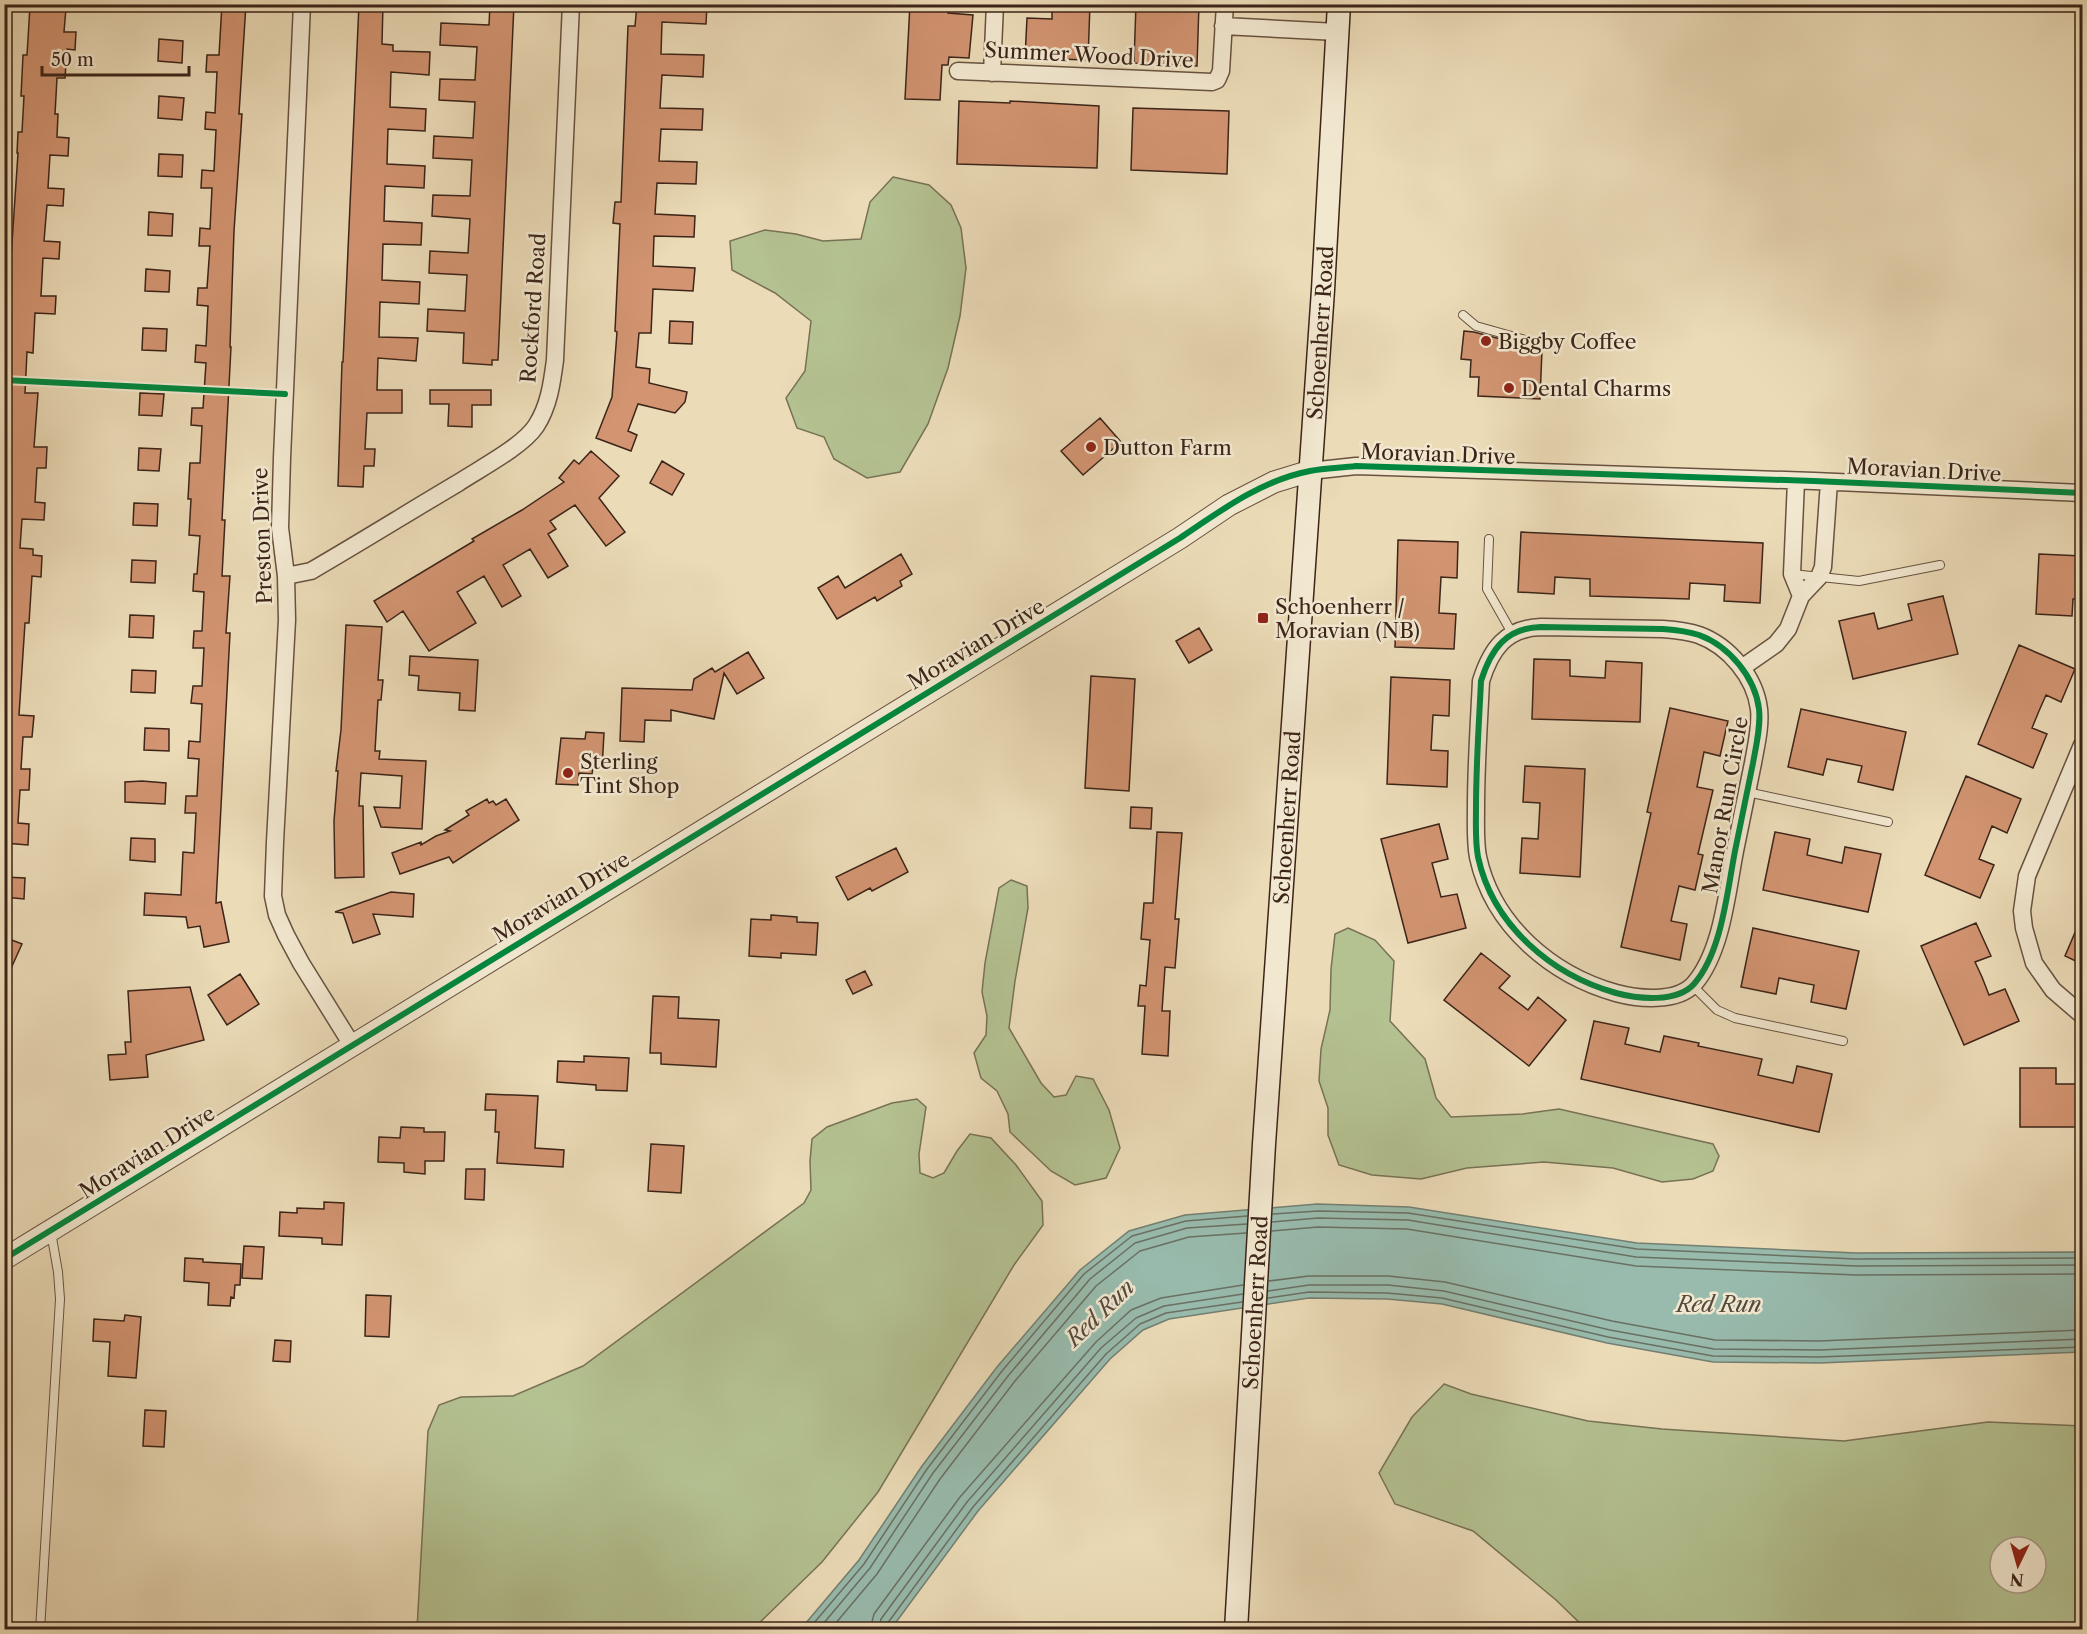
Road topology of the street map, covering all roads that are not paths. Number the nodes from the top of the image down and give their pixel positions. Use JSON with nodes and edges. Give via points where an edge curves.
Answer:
{"nodes":[{"id":1,"x":302,"y":4,"type":"edge"},
{"id":2,"x":571,"y":4,"type":"edge"},
{"id":3,"x":995,"y":4,"type":"edge"},
{"id":4,"x":1225,"y":4,"type":"edge"},
{"id":5,"x":1337,"y":5,"type":"edge"},
{"id":6,"x":1223,"y":26,"type":"junction"},
{"id":7,"x":1337,"y":32,"type":"junction"},
{"id":8,"x":958,"y":71,"type":"dead end"},
{"id":9,"x":992,"y":73,"type":"junction"},
{"id":10,"x":1463,"y":315,"type":"dead end"},
{"id":11,"x":1554,"y":342,"type":"dead end"},
{"id":12,"x":1310,"y":471,"type":"junction"},
{"id":13,"x":1796,"y":481,"type":"junction"},
{"id":14,"x":1829,"y":482,"type":"junction"},
{"id":15,"x":2082,"y":493,"type":"edge"},
{"id":16,"x":1489,"y":539,"type":"dead end"},
{"id":17,"x":1940,"y":565,"type":"dead end"},
{"id":18,"x":1792,"y":574,"type":"junction"},
{"id":19,"x":286,"y":576,"type":"junction"},
{"id":20,"x":1819,"y":578,"type":"junction"},
{"id":21,"x":1801,"y":596,"type":"junction"},
{"id":22,"x":1512,"y":633,"type":"junction"},
{"id":23,"x":1743,"y":668,"type":"junction"},
{"id":24,"x":2082,"y":744,"type":"edge"},
{"id":25,"x":1747,"y":792,"type":"junction"},
{"id":26,"x":1888,"y":822,"type":"dead end"},
{"id":27,"x":1693,"y":986,"type":"junction"},
{"id":28,"x":2082,"y":1015,"type":"edge"},
{"id":29,"x":1843,"y":1041,"type":"dead end"},
{"id":30,"x":352,"y":1045,"type":"junction"},
{"id":31,"x":50,"y":1231,"type":"junction"},
{"id":32,"x":4,"y":1259,"type":"edge"},
{"id":33,"x":40,"y":1629,"type":"edge"},
{"id":34,"x":1236,"y":1629,"type":"edge"}],
"edges":[{"from":1,"to":19,"type":"street","name":"Preston Drive","via":[[280,528]]},
{"from":2,"to":19,"type":"street","name":"Rockford Road","via":[[555,360],[544,412],[535,428],[518,443],[478,470],[311,571]]},
{"from":3,"to":9,"type":"street"},
{"from":4,"to":6,"type":"street"},
{"from":5,"to":7,"type":"main road","name":"Schoenherr Road"},
{"from":6,"to":7,"type":"street"},
{"from":6,"to":9,"type":"street","name":"Summer Wood Drive","via":[[1221,71],[1217,80],[1207,83]]},
{"from":7,"to":12,"type":"main road","name":"Schoenherr Road"},
{"from":8,"to":9,"type":"street","name":"Summer Wood Drive"},
{"from":10,"to":11,"type":"lane","via":[[1476,326],[1536,343]]},
{"from":12,"to":13,"type":"street","name":"Moravian Drive","via":[[1356,466]]},
{"from":12,"to":30,"type":"street","name":"Moravian Drive","via":[[1274,482],[1229,505]]},
{"from":12,"to":34,"type":"main road","name":"Schoenherr Road"},
{"from":13,"to":14,"type":"street","name":"Moravian Drive"},
{"from":13,"to":18,"type":"street"},
{"from":14,"to":15,"type":"street","name":"Moravian Drive"},
{"from":14,"to":20,"type":"street","via":[[1825,555]]},
{"from":16,"to":22,"type":"lane","via":[[1487,589]]},
{"from":17,"to":20,"type":"lane","via":[[1867,581]]},
{"from":18,"to":20,"type":"lane"},
{"from":18,"to":21,"type":"street"},
{"from":19,"to":30,"type":"street","name":"Preston Drive","via":[[273,896],[286,935]]},
{"from":20,"to":21,"type":"street"},
{"from":21,"to":23,"type":"street","via":[[1788,629],[1776,644]]},
{"from":22,"to":23,"type":"street","name":"Manor Run Circle","via":[[1526,627],[1683,631],[1716,644]]},
{"from":22,"to":27,"type":"street","via":[[1487,663],[1481,681],[1479,714],[1478,857],[1500,910],[1532,949],[1586,984],[1652,999]]},
{"from":23,"to":25,"type":"street","name":"Manor Run Circle","via":[[1759,708]]},
{"from":24,"to":28,"type":"street","via":[[2027,876],[2022,911],[2034,963],[2053,990]]},
{"from":25,"to":26,"type":"lane"},
{"from":25,"to":27,"type":"street","name":"Manor Run Circle","via":[[1716,940],[1710,959]]},
{"from":27,"to":29,"type":"lane","via":[[1717,1010],[1735,1018]]},
{"from":30,"to":31,"type":"street","name":"Moravian Drive"},
{"from":31,"to":32,"type":"street","name":"Moravian Drive"},
{"from":31,"to":33,"type":"lane","via":[[60,1299]]}]}
